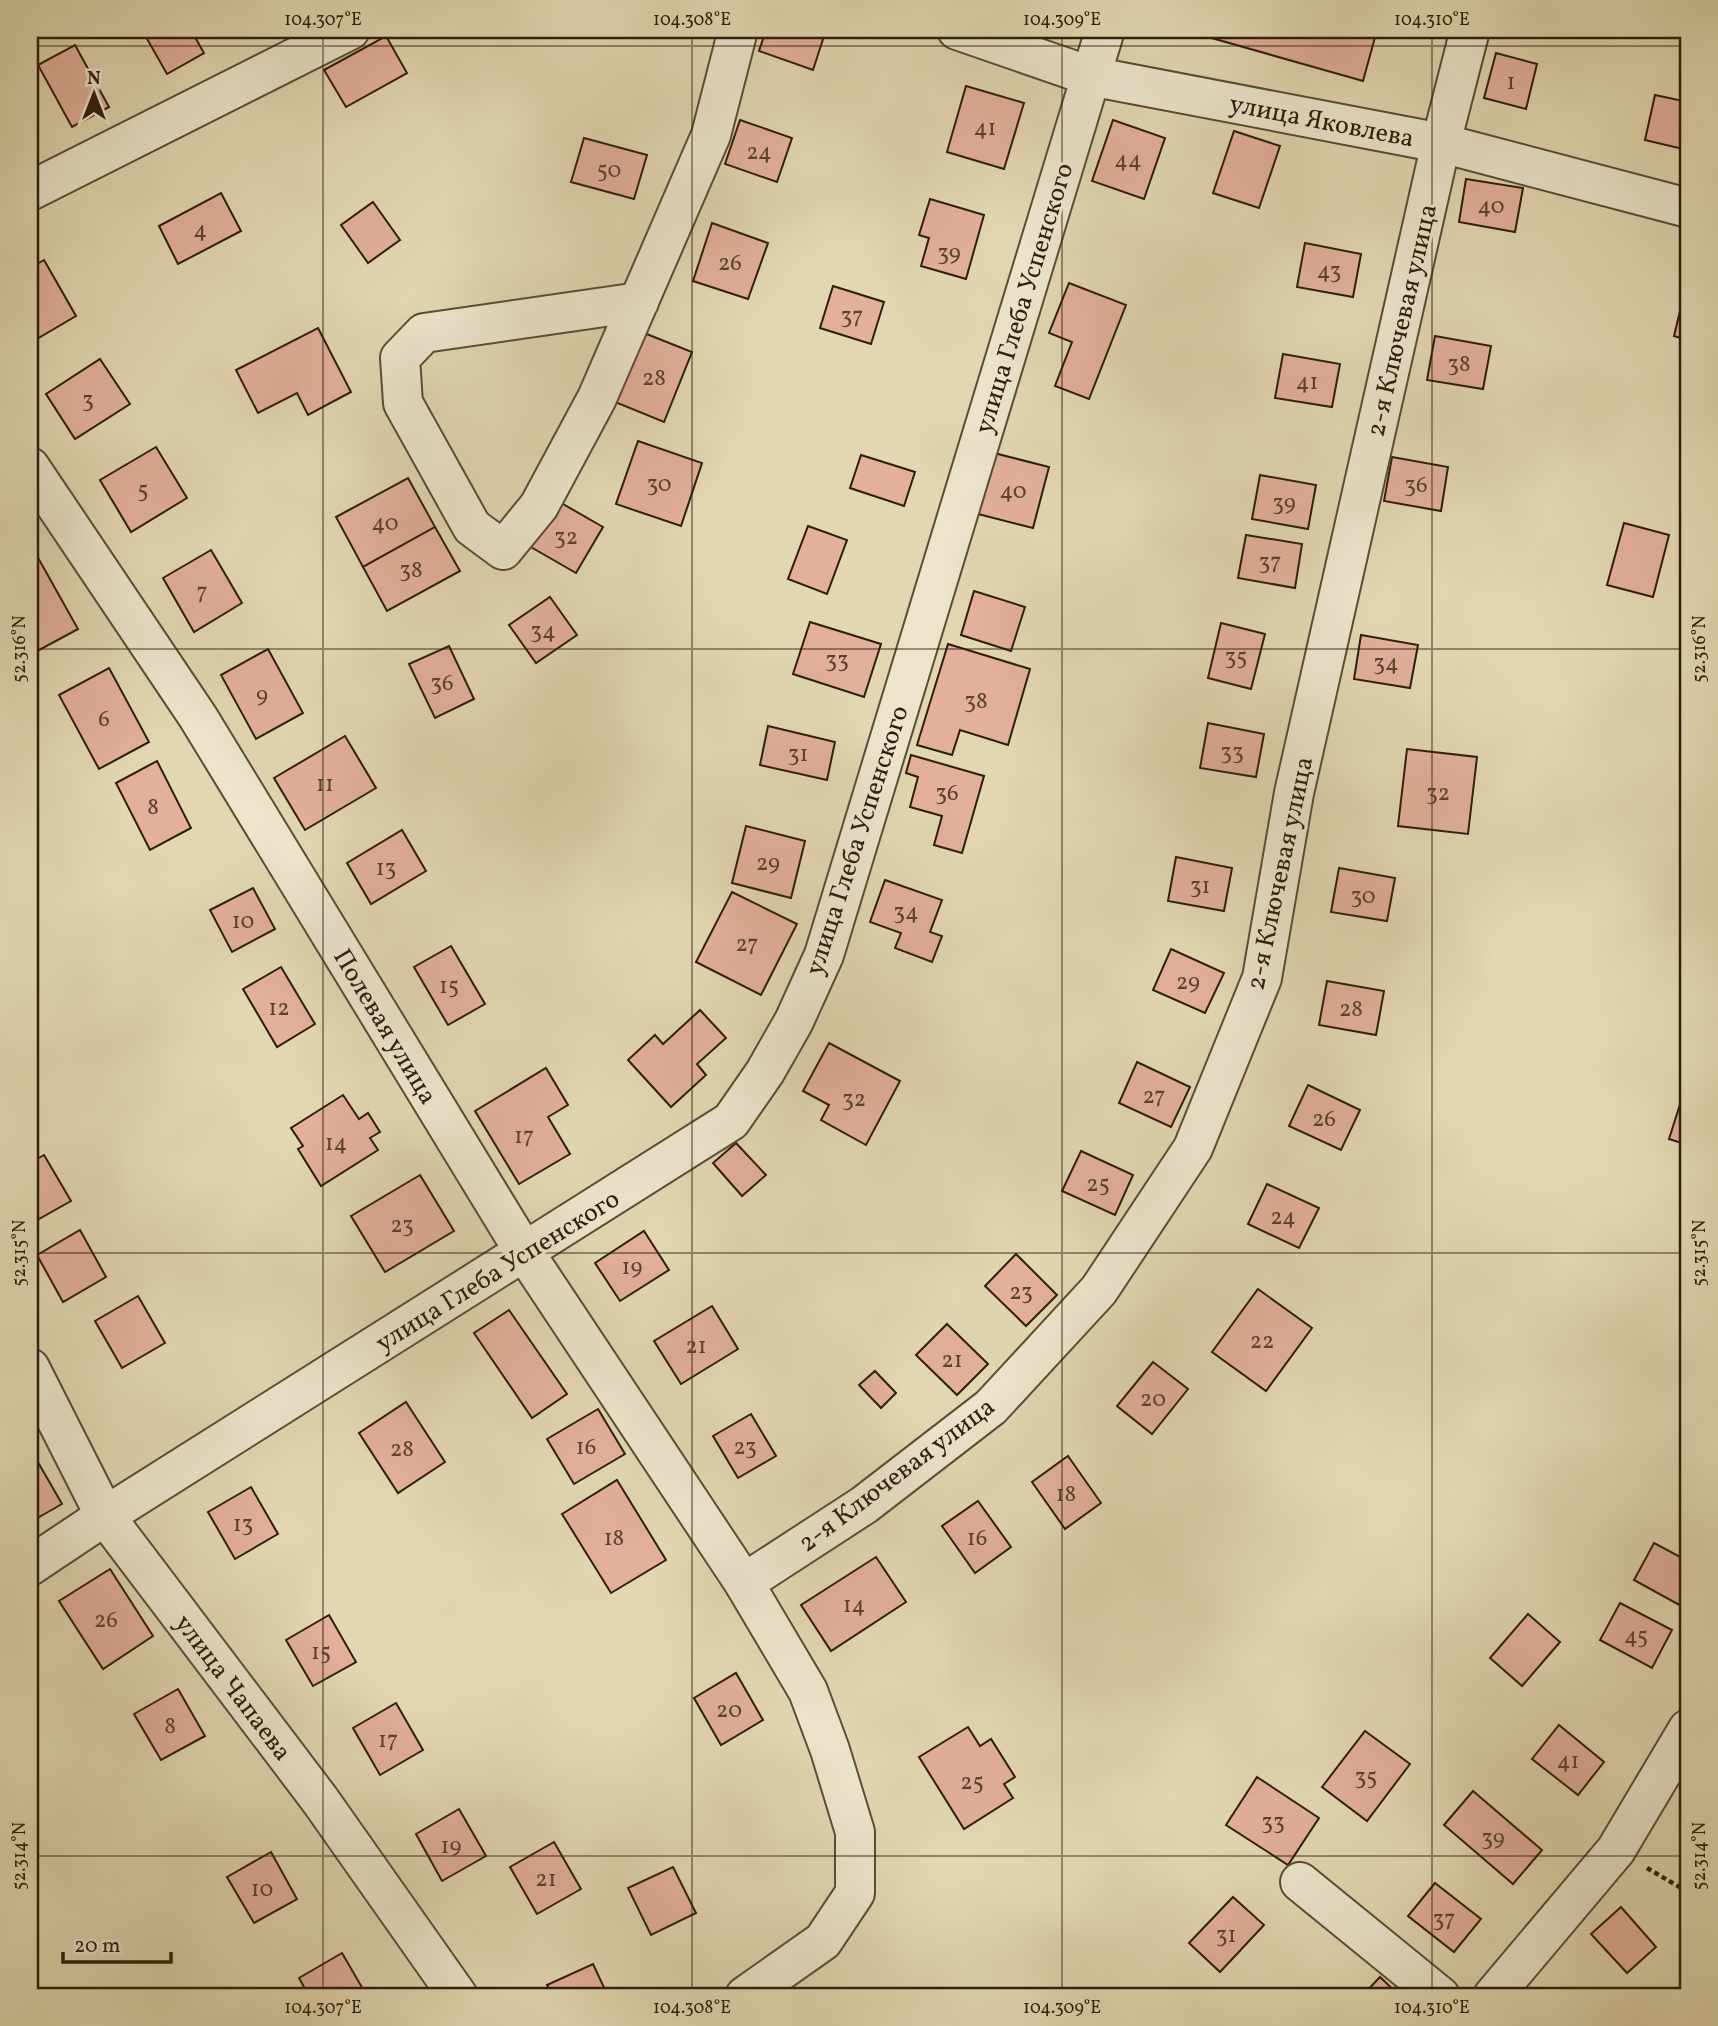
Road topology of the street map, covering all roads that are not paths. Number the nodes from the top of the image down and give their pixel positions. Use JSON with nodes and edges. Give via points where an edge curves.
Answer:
{"nodes":[{"id":1,"x":350,"y":30,"type":"edge"},
{"id":2,"x":737,"y":30,"type":"edge"},
{"id":3,"x":957,"y":30,"type":"edge"},
{"id":4,"x":1105,"y":30,"type":"edge"},
{"id":5,"x":1470,"y":30,"type":"edge"},
{"id":6,"x":1090,"y":76,"type":"junction"},
{"id":7,"x":1441,"y":143,"type":"junction"},
{"id":8,"x":30,"y":191,"type":"edge"},
{"id":9,"x":1688,"y":208,"type":"edge"},
{"id":10,"x":639,"y":302,"type":"junction"},
{"id":11,"x":30,"y":467,"type":"edge"},
{"id":12,"x":525,"y":1252,"type":"junction"},
{"id":13,"x":30,"y":1368,"type":"edge"},
{"id":14,"x":105,"y":1516,"type":"junction"},
{"id":15,"x":30,"y":1566,"type":"edge"},
{"id":16,"x":744,"y":1583,"type":"junction"},
{"id":17,"x":1688,"y":1729,"type":"edge"},
{"id":18,"x":1300,"y":1882,"type":"dead end"},
{"id":19,"x":458,"y":1996,"type":"edge"},
{"id":20,"x":745,"y":1996,"type":"edge"},
{"id":21,"x":1440,"y":1996,"type":"edge"},
{"id":22,"x":1493,"y":1996,"type":"edge"}],
"edges":[{"from":1,"to":8,"type":"street"},
{"from":2,"to":10,"type":"street","via":[[711,135]]},
{"from":3,"to":6,"type":"street","name":"улица Яковлева"},
{"from":4,"to":6,"type":"street","name":"улица Глеба Успенского"},
{"from":5,"to":7,"type":"street","name":"2-я Ключевая улица"},
{"from":6,"to":7,"type":"street","name":"улица Яковлева"},
{"from":6,"to":12,"type":"street","name":"улица Глеба Успенского","via":[[824,954],[794,1021],[731,1121]]},
{"from":7,"to":9,"type":"street","name":"улица Яковлева"},
{"from":7,"to":16,"type":"street","name":"2-я Ключевая улица","via":[[1294,793],[1262,978],[1193,1148],[1099,1290],[991,1407],[863,1505]]},
{"from":10,"to":10,"type":"street","via":[[597,398],[539,506],[503,550],[472,527],[403,403],[400,358],[424,333]]},
{"from":11,"to":12,"type":"street","name":"Полевая улица","via":[[198,718]]},
{"from":12,"to":14,"type":"street","name":"улица Глеба Успенского"},
{"from":12,"to":16,"type":"street","name":"Полевая улица"},
{"from":13,"to":14,"type":"street","name":"улица Чапаева"},
{"from":14,"to":15,"type":"street","name":"улица Глеба Успенского"},
{"from":14,"to":19,"type":"street","name":"улица Чапаева","via":[[320,1800]]},
{"from":16,"to":20,"type":"street","via":[[808,1691],[855,1832],[855,1892],[823,1941]]},
{"from":17,"to":22,"type":"street","via":[[1616,1850]]},
{"from":18,"to":21,"type":"street"}]}
